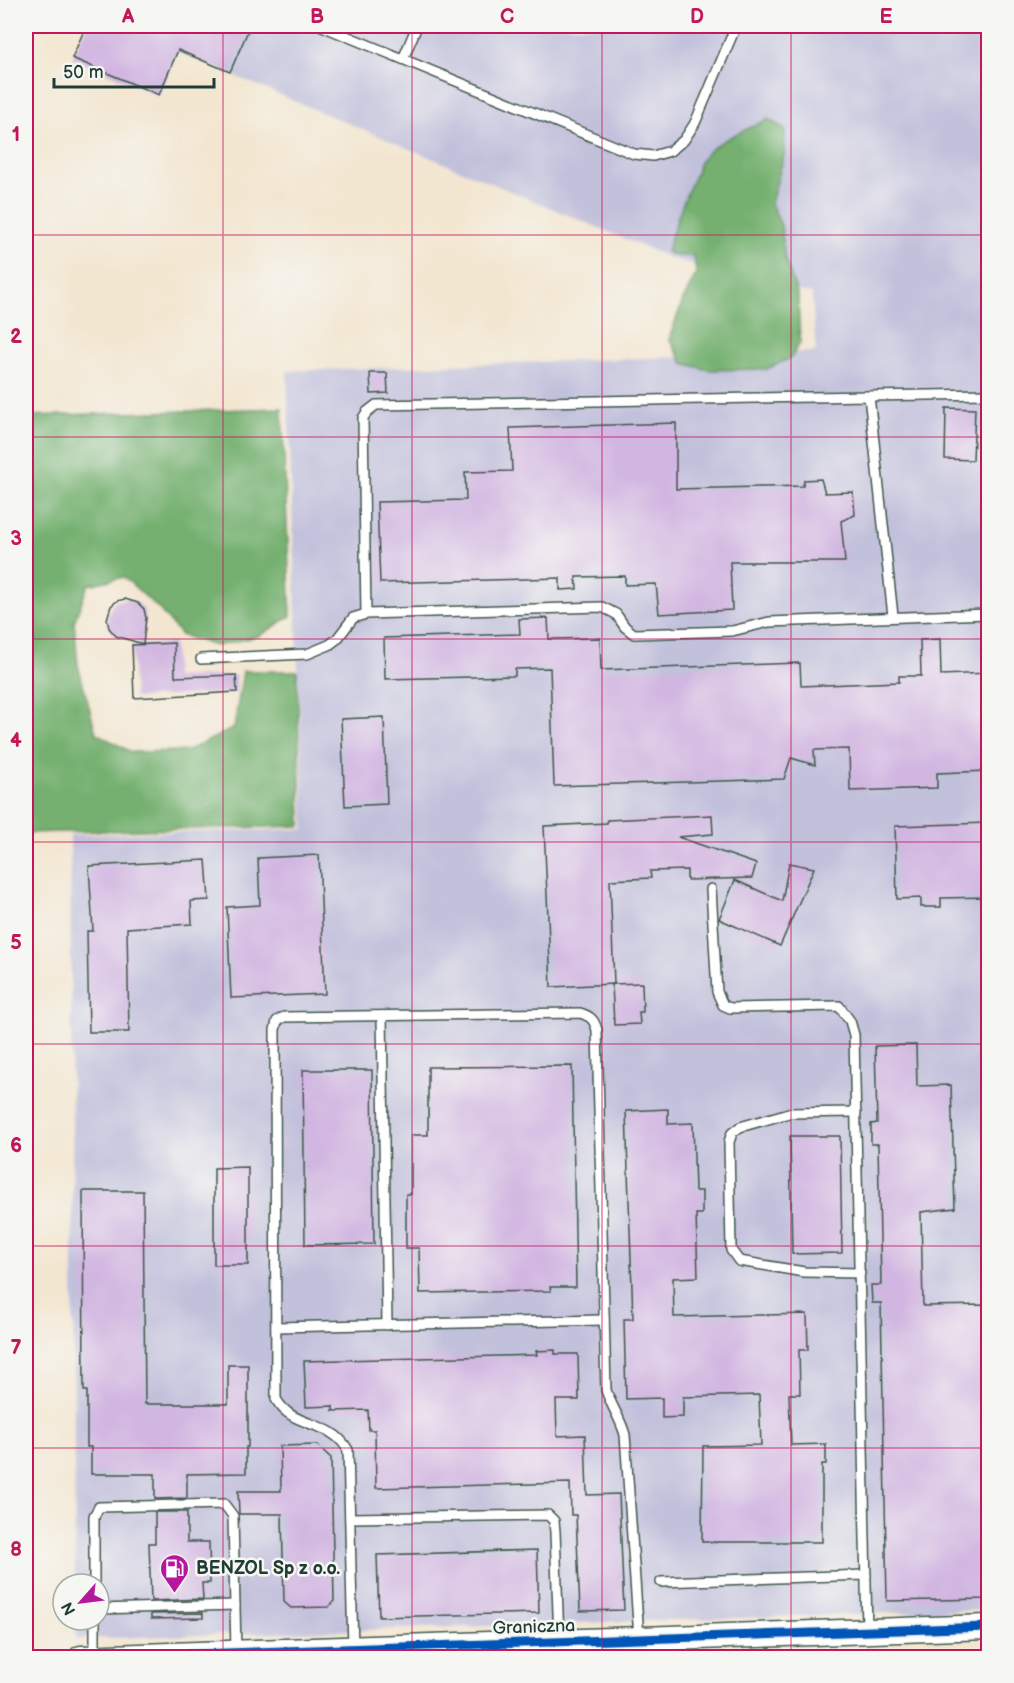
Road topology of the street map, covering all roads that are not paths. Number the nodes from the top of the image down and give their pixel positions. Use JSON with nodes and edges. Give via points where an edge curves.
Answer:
{"nodes":[{"id":1,"x":322,"y":26,"type":"edge"},
{"id":2,"x":417,"y":26,"type":"edge"},
{"id":3,"x":736,"y":26,"type":"edge"},
{"id":4,"x":403,"y":59,"type":"junction"},
{"id":5,"x":988,"y":394,"type":"edge"},
{"id":6,"x":869,"y":396,"type":"junction"},
{"id":7,"x":366,"y":614,"type":"junction"},
{"id":8,"x":988,"y":614,"type":"edge"},
{"id":9,"x":893,"y":616,"type":"junction"},
{"id":10,"x":201,"y":659,"type":"dead end"},
{"id":11,"x":711,"y":889,"type":"dead end"},
{"id":12,"x":382,"y":1016,"type":"junction"},
{"id":13,"x":856,"y":1112,"type":"junction"},
{"id":14,"x":860,"y":1273,"type":"junction"},
{"id":15,"x":604,"y":1320,"type":"junction"},
{"id":16,"x":387,"y":1325,"type":"junction"},
{"id":17,"x":276,"y":1327,"type":"junction"},
{"id":18,"x":350,"y":1518,"type":"junction"},
{"id":19,"x":94,"y":1572,"type":"edge"},
{"id":20,"x":866,"y":1575,"type":"junction"},
{"id":21,"x":661,"y":1582,"type":"dead end"},
{"id":22,"x":235,"y":1605,"type":"junction"},
{"id":23,"x":111,"y":1609,"type":"edge"},
{"id":24,"x":988,"y":1627,"type":"edge"},
{"id":25,"x":93,"y":1632,"type":"edge"},
{"id":26,"x":867,"y":1633,"type":"junction"},
{"id":27,"x":639,"y":1640,"type":"junction"},
{"id":28,"x":559,"y":1642,"type":"junction"},
{"id":29,"x":353,"y":1649,"type":"junction"},
{"id":30,"x":236,"y":1652,"type":"junction"},
{"id":31,"x":88,"y":1657,"type":"edge"}],
"edges":[{"from":1,"to":4,"type":"lane"},
{"from":2,"to":4,"type":"lane"},
{"from":3,"to":4,"type":"lane","via":[[695,123],[684,140],[670,151],[653,156],[634,154]]},
{"from":5,"to":6,"type":"lane"},
{"from":6,"to":7,"type":"lane","via":[[376,405],[363,418]]},
{"from":6,"to":9,"type":"lane"},
{"from":7,"to":9,"type":"lane","via":[[602,607],[616,614],[634,634],[732,631],[768,622]]},
{"from":7,"to":10,"type":"lane","via":[[353,618],[329,645],[307,654]]},
{"from":8,"to":9,"type":"lane"},
{"from":11,"to":13,"type":"lane","via":[[719,1000],[730,1008],[839,1006],[854,1035]]},
{"from":12,"to":15,"type":"lane","via":[[580,1013],[595,1021]]},
{"from":12,"to":16,"type":"lane"},
{"from":12,"to":17,"type":"lane","via":[[284,1017],[277,1021]]},
{"from":13,"to":14,"type":"lane"},
{"from":13,"to":14,"type":"lane","via":[[789,1113],[740,1127],[732,1133],[731,1250],[739,1261],[804,1272]]},
{"from":14,"to":20,"type":"lane"},
{"from":15,"to":16,"type":"lane"},
{"from":15,"to":27,"type":"lane","via":[[606,1390],[625,1435]]},
{"from":16,"to":17,"type":"lane"},
{"from":17,"to":18,"type":"lane","via":[[276,1399],[291,1416],[334,1432],[344,1442],[348,1450]]},
{"from":18,"to":28,"type":"lane","via":[[548,1515],[554,1521],[555,1532]]},
{"from":18,"to":29,"type":"lane"},
{"from":19,"to":22,"type":"lane","via":[[94,1516],[99,1507],[224,1504],[233,1516]]},
{"from":20,"to":21,"type":"lane"},
{"from":20,"to":26,"type":"lane"},
{"from":22,"to":23,"type":"lane"},
{"from":22,"to":30,"type":"lane"},
{"from":24,"to":26,"type":"street","name":"Graniczna"},
{"from":25,"to":31,"type":"lane"},
{"from":26,"to":27,"type":"street","name":"Graniczna"},
{"from":27,"to":28,"type":"street","name":"Graniczna"},
{"from":28,"to":29,"type":"street","name":"Graniczna"},
{"from":29,"to":30,"type":"street","name":"Graniczna"},
{"from":30,"to":31,"type":"street","name":"Graniczna"}]}
